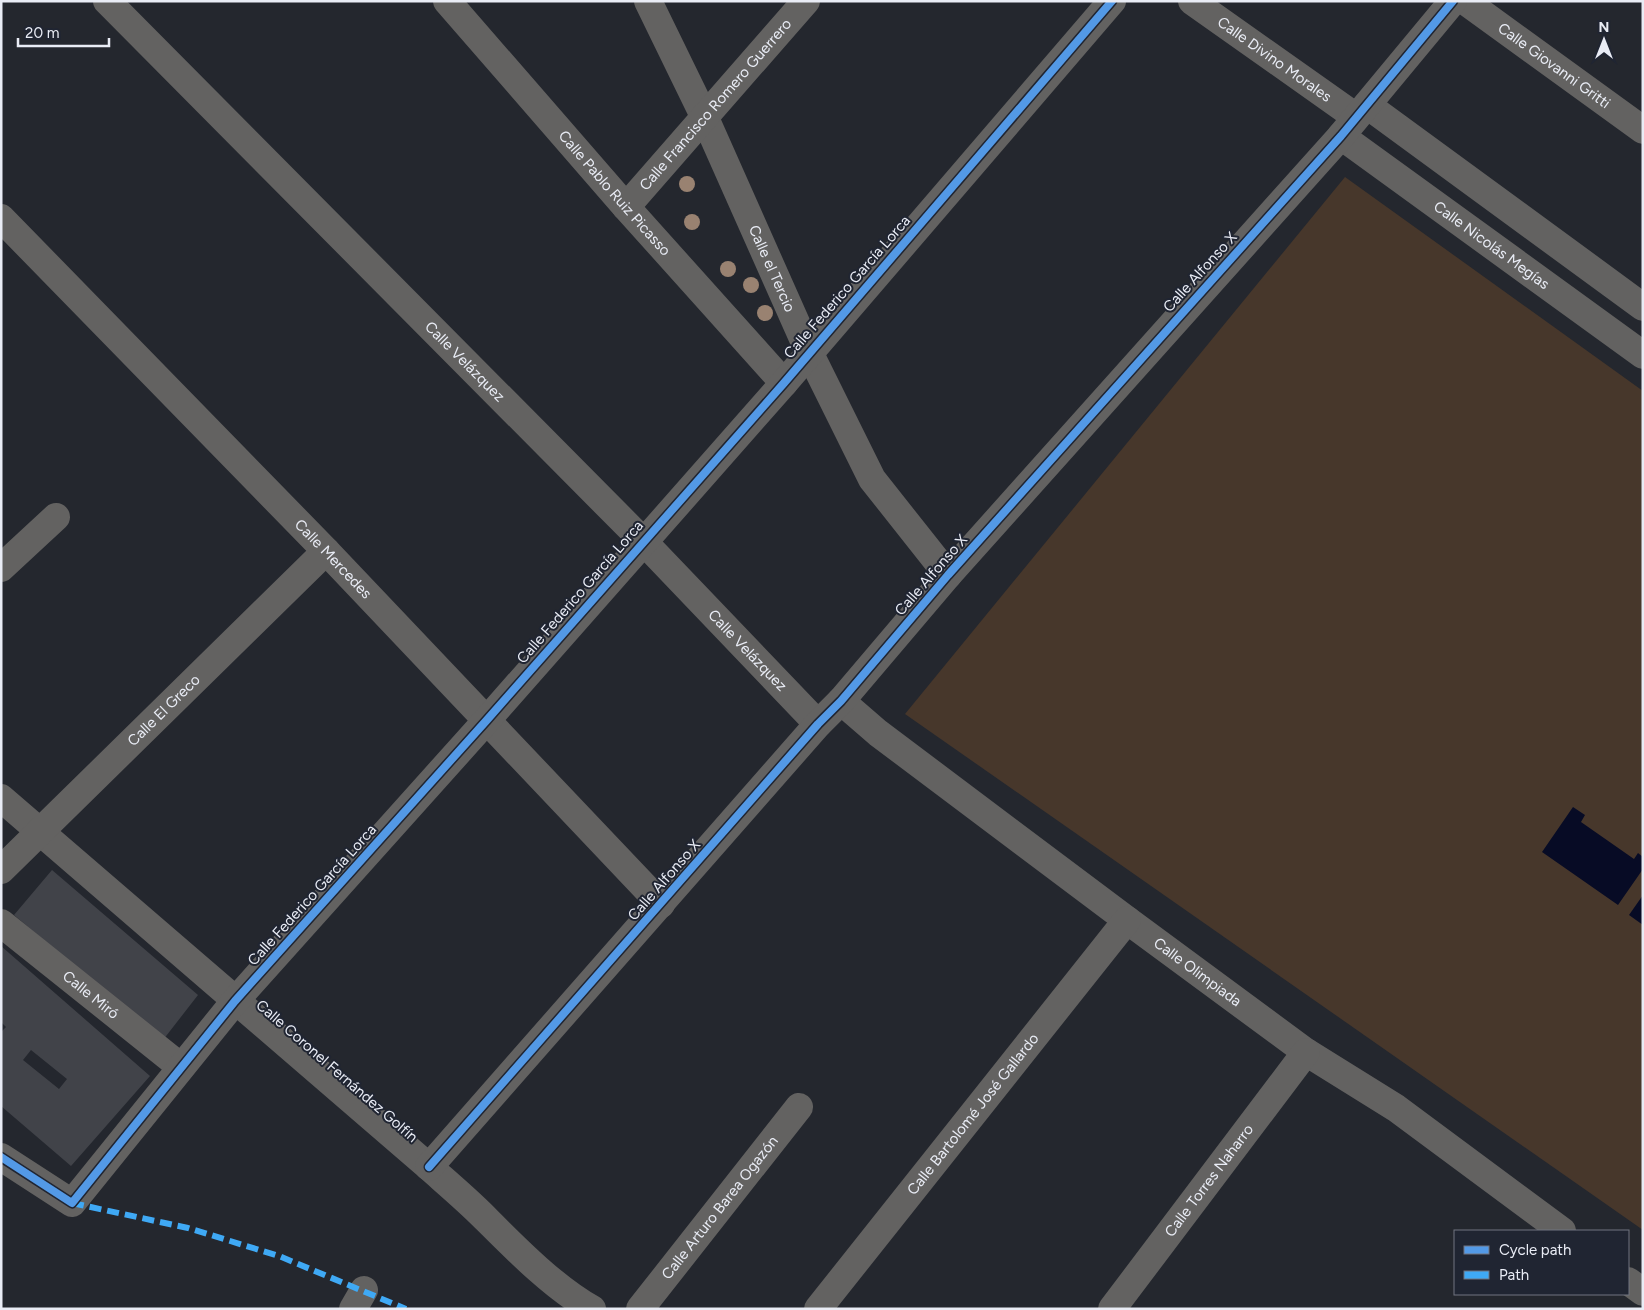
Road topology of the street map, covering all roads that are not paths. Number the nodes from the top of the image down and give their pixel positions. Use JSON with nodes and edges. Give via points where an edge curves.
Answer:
{"nodes":[{"id":1,"x":107,"y":1,"type":"edge"},
{"id":2,"x":446,"y":1,"type":"edge"},
{"id":3,"x":648,"y":1,"type":"edge"},
{"id":4,"x":806,"y":1,"type":"edge"},
{"id":5,"x":1112,"y":1,"type":"edge"},
{"id":6,"x":1192,"y":1,"type":"edge"},
{"id":7,"x":1454,"y":1,"type":"edge"},
{"id":8,"x":1465,"y":1,"type":"edge"},
{"id":9,"x":705,"y":118,"type":"junction"},
{"id":10,"x":1355,"y":119,"type":"junction"},
{"id":11,"x":1643,"y":130,"type":"edge"},
{"id":12,"x":626,"y":207,"type":"junction"},
{"id":13,"x":1,"y":218,"type":"edge"},
{"id":14,"x":1643,"y":307,"type":"edge"},
{"id":15,"x":809,"y":352,"type":"junction"},
{"id":16,"x":1643,"y":355,"type":"edge"},
{"id":17,"x":784,"y":383,"type":"junction"},
{"id":18,"x":56,"y":517,"type":"dead end"},
{"id":19,"x":644,"y":541,"type":"junction"},
{"id":20,"x":326,"y":552,"type":"junction"},
{"id":21,"x":3,"y":563,"type":"edge"},
{"id":22,"x":948,"y":575,"type":"junction"},
{"id":23,"x":841,"y":701,"type":"junction"},
{"id":24,"x":486,"y":721,"type":"junction"},
{"id":25,"x":818,"y":724,"type":"junction"},
{"id":26,"x":1,"y":798,"type":"edge"},
{"id":27,"x":40,"y":832,"type":"junction"},
{"id":28,"x":1,"y":870,"type":"edge"},
{"id":29,"x":661,"y":904,"type":"junction"},
{"id":30,"x":1127,"y":920,"type":"junction"},
{"id":31,"x":1,"y":923,"type":"edge"},
{"id":32,"x":235,"y":1001,"type":"junction"},
{"id":33,"x":1306,"y":1052,"type":"junction"},
{"id":34,"x":181,"y":1067,"type":"junction"},
{"id":35,"x":799,"y":1108,"type":"dead end"},
{"id":36,"x":1,"y":1157,"type":"edge"},
{"id":37,"x":429,"y":1167,"type":"junction"},
{"id":38,"x":1561,"y":1230,"type":"edge"},
{"id":39,"x":1629,"y":1281,"type":"edge"},
{"id":40,"x":1643,"y":1292,"type":"edge"},
{"id":41,"x":592,"y":1309,"type":"edge"},
{"id":42,"x":640,"y":1309,"type":"edge"},
{"id":43,"x":818,"y":1309,"type":"edge"},
{"id":44,"x":1112,"y":1309,"type":"edge"}],
"edges":[{"from":1,"to":19,"type":"street","name":"Calle Velázquez"},
{"from":2,"to":12,"type":"street","name":"Calle Pablo Ruiz Picasso"},
{"from":3,"to":9,"type":"street","name":"Calle el Tercio"},
{"from":4,"to":9,"type":"street","name":"Calle Francisco Romero Guerrero"},
{"from":5,"to":15,"type":"street","name":"Calle Federico García Lorca"},
{"from":6,"to":10,"type":"street","name":"Calle Divino Morales"},
{"from":7,"to":10,"type":"street","name":"Calle Alfonso X"},
{"from":8,"to":11,"type":"street","name":"Calle Giovanni Gritti"},
{"from":9,"to":12,"type":"street","name":"Calle Francisco Romero Guerrero"},
{"from":9,"to":15,"type":"street","name":"Calle el Tercio"},
{"from":10,"to":14,"type":"street"},
{"from":10,"to":16,"type":"street","name":"Calle Nicolás Megías"},
{"from":10,"to":22,"type":"street","name":"Calle Alfonso X"},
{"from":12,"to":17,"type":"street","name":"Calle Pablo Ruiz Picasso"},
{"from":13,"to":20,"type":"street","name":"Calle Mercedes"},
{"from":15,"to":17,"type":"street","name":"Calle Federico García Lorca"},
{"from":15,"to":22,"type":"street","name":"Calle el Tercio","via":[[872,479]]},
{"from":17,"to":19,"type":"street","name":"Calle Federico García Lorca"},
{"from":18,"to":21,"type":"street"},
{"from":19,"to":24,"type":"street","name":"Calle Federico García Lorca"},
{"from":19,"to":25,"type":"street","name":"Calle Velázquez"},
{"from":20,"to":24,"type":"street","name":"Calle Mercedes"},
{"from":20,"to":27,"type":"street","name":"Calle El Greco"},
{"from":22,"to":23,"type":"street","name":"Calle Alfonso X"},
{"from":23,"to":25,"type":"street","name":"Calle Alfonso X"},
{"from":23,"to":30,"type":"street","name":"Calle Olimpiada","via":[[878,733]]},
{"from":24,"to":29,"type":"street","name":"Calle Mercedes"},
{"from":24,"to":32,"type":"street","name":"Calle Federico García Lorca"},
{"from":25,"to":29,"type":"street","name":"Calle Alfonso X"},
{"from":26,"to":27,"type":"street","name":"Calle Coronel Fernández Golfín"},
{"from":27,"to":28,"type":"street","name":"Calle El Greco"},
{"from":27,"to":32,"type":"street","name":"Calle Coronel Fernández Golfín"},
{"from":29,"to":37,"type":"street","name":"Calle Alfonso X"},
{"from":30,"to":33,"type":"street","name":"Calle Olimpiada"},
{"from":30,"to":43,"type":"street","name":"Calle Bartolomé José Gallardo"},
{"from":31,"to":34,"type":"street","name":"Calle Miró"},
{"from":32,"to":34,"type":"street","name":"Calle Federico García Lorca"},
{"from":32,"to":37,"type":"street","name":"Calle Coronel Fernández Golfín"},
{"from":33,"to":38,"type":"street","name":"Calle Olimpiada","via":[[1396,1108]]},
{"from":33,"to":44,"type":"street","name":"Calle Torres Naharro"},
{"from":34,"to":36,"type":"street","name":"Calle Federico García Lorca","via":[[72,1202]]},
{"from":35,"to":42,"type":"street","name":"Calle Arturo Barea Ogazón"},
{"from":37,"to":41,"type":"street","name":"Calle Coronel Fernández Golfín","via":[[524,1256],[578,1302]]},
{"from":39,"to":40,"type":"street"}]}
